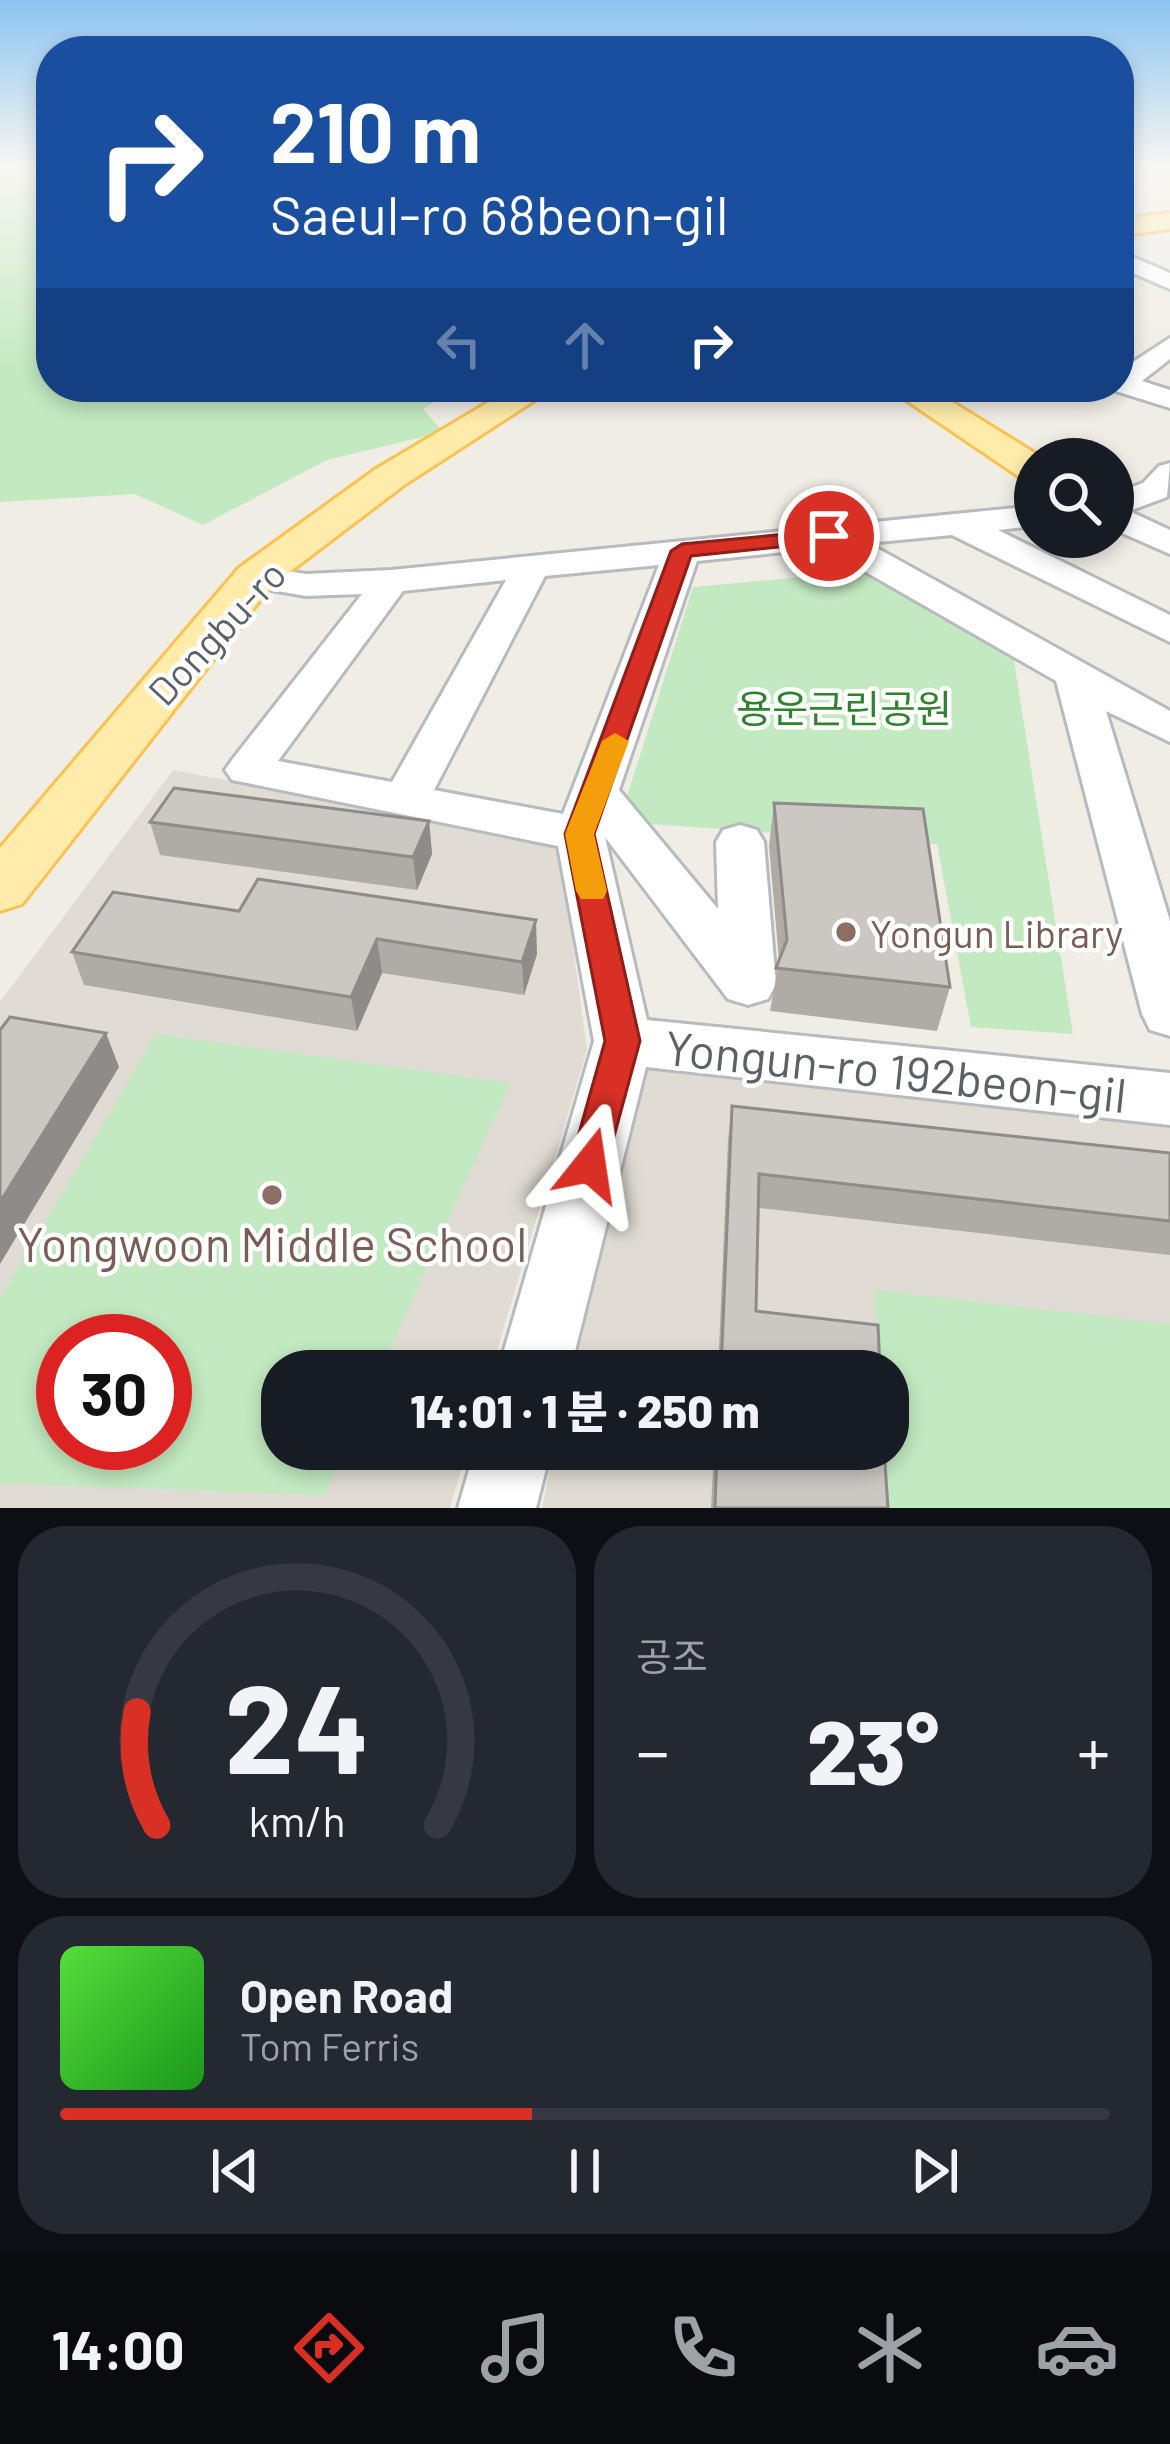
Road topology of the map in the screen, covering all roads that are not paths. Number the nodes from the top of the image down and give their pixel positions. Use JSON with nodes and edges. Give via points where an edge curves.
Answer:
{"nodes":[{"id":1,"x":1170,"y":346,"type":"edge"},
{"id":2,"x":1134,"y":373,"type":"edge"},
{"id":3,"x":1134,"y":388,"type":"edge"},
{"id":4,"x":1170,"y":398,"type":"edge"},
{"id":5,"x":513,"y":402,"type":"edge"},
{"id":6,"x":928,"y":402,"type":"edge"},
{"id":7,"x":1014,"y":457,"type":"edge"},
{"id":8,"x":1165,"y":486,"type":"edge"},
{"id":9,"x":1134,"y":497,"type":"edge"},
{"id":10,"x":1014,"y":518,"type":"edge"},
{"id":11,"x":958,"y":524,"type":"junction"},
{"id":12,"x":1134,"y":526,"type":"edge"},
{"id":13,"x":829,"y":536,"type":"junction"},
{"id":14,"x":1170,"y":542,"type":"edge"},
{"id":15,"x":682,"y":551,"type":"junction"},
{"id":16,"x":532,"y":566,"type":"junction"},
{"id":17,"x":255,"y":577,"type":"junction"},
{"id":18,"x":391,"y":580,"type":"junction"},
{"id":19,"x":1170,"y":630,"type":"edge"},
{"id":20,"x":1075,"y":676,"type":"junction"},
{"id":21,"x":1170,"y":729,"type":"edge"},
{"id":22,"x":405,"y":800,"type":"junction"},
{"id":23,"x":588,"y":814,"type":"junction"},
{"id":24,"x":740,"y":842,"type":"dead end"},
{"id":25,"x":0,"y":889,"type":"edge"},
{"id":26,"x":1170,"y":1014,"type":"edge"},
{"id":27,"x":623,"y":1041,"type":"junction"},
{"id":28,"x":1170,"y":1100,"type":"edge"},
{"id":29,"x":540,"y":1350,"type":"edge"},
{"id":30,"x":507,"y":1470,"type":"edge"},
{"id":31,"x":497,"y":1508,"type":"edge"}],
"edges":[{"from":1,"to":2,"type":"street"},
{"from":3,"to":4,"type":"street"},
{"from":5,"to":17,"type":"main road","name":"Dongbu-ro","via":[[390,476]]},
{"from":6,"to":7,"type":"main road"},
{"from":8,"to":9,"type":"street"},
{"from":10,"to":11,"type":"street"},
{"from":11,"to":13,"type":"street"},
{"from":11,"to":19,"type":"street"},
{"from":12,"to":14,"type":"street"},
{"from":13,"to":15,"type":"street"},
{"from":13,"to":20,"type":"street"},
{"from":15,"to":16,"type":"street"},
{"from":15,"to":23,"type":"street"},
{"from":16,"to":18,"type":"street"},
{"from":16,"to":22,"type":"street"},
{"from":17,"to":18,"type":"street","via":[[306,585]]},
{"from":17,"to":25,"type":"main road","name":"Dongbu-ro"},
{"from":18,"to":22,"type":"street","via":[[248,770]]},
{"from":20,"to":21,"type":"street"},
{"from":20,"to":26,"type":"street"},
{"from":22,"to":23,"type":"street"},
{"from":23,"to":24,"type":"street","via":[[748,984]]},
{"from":23,"to":27,"type":"street"},
{"from":27,"to":28,"type":"street","name":"Yongun-ro 192beon-gil"},
{"from":27,"to":29,"type":"street"},
{"from":30,"to":31,"type":"street"}]}
